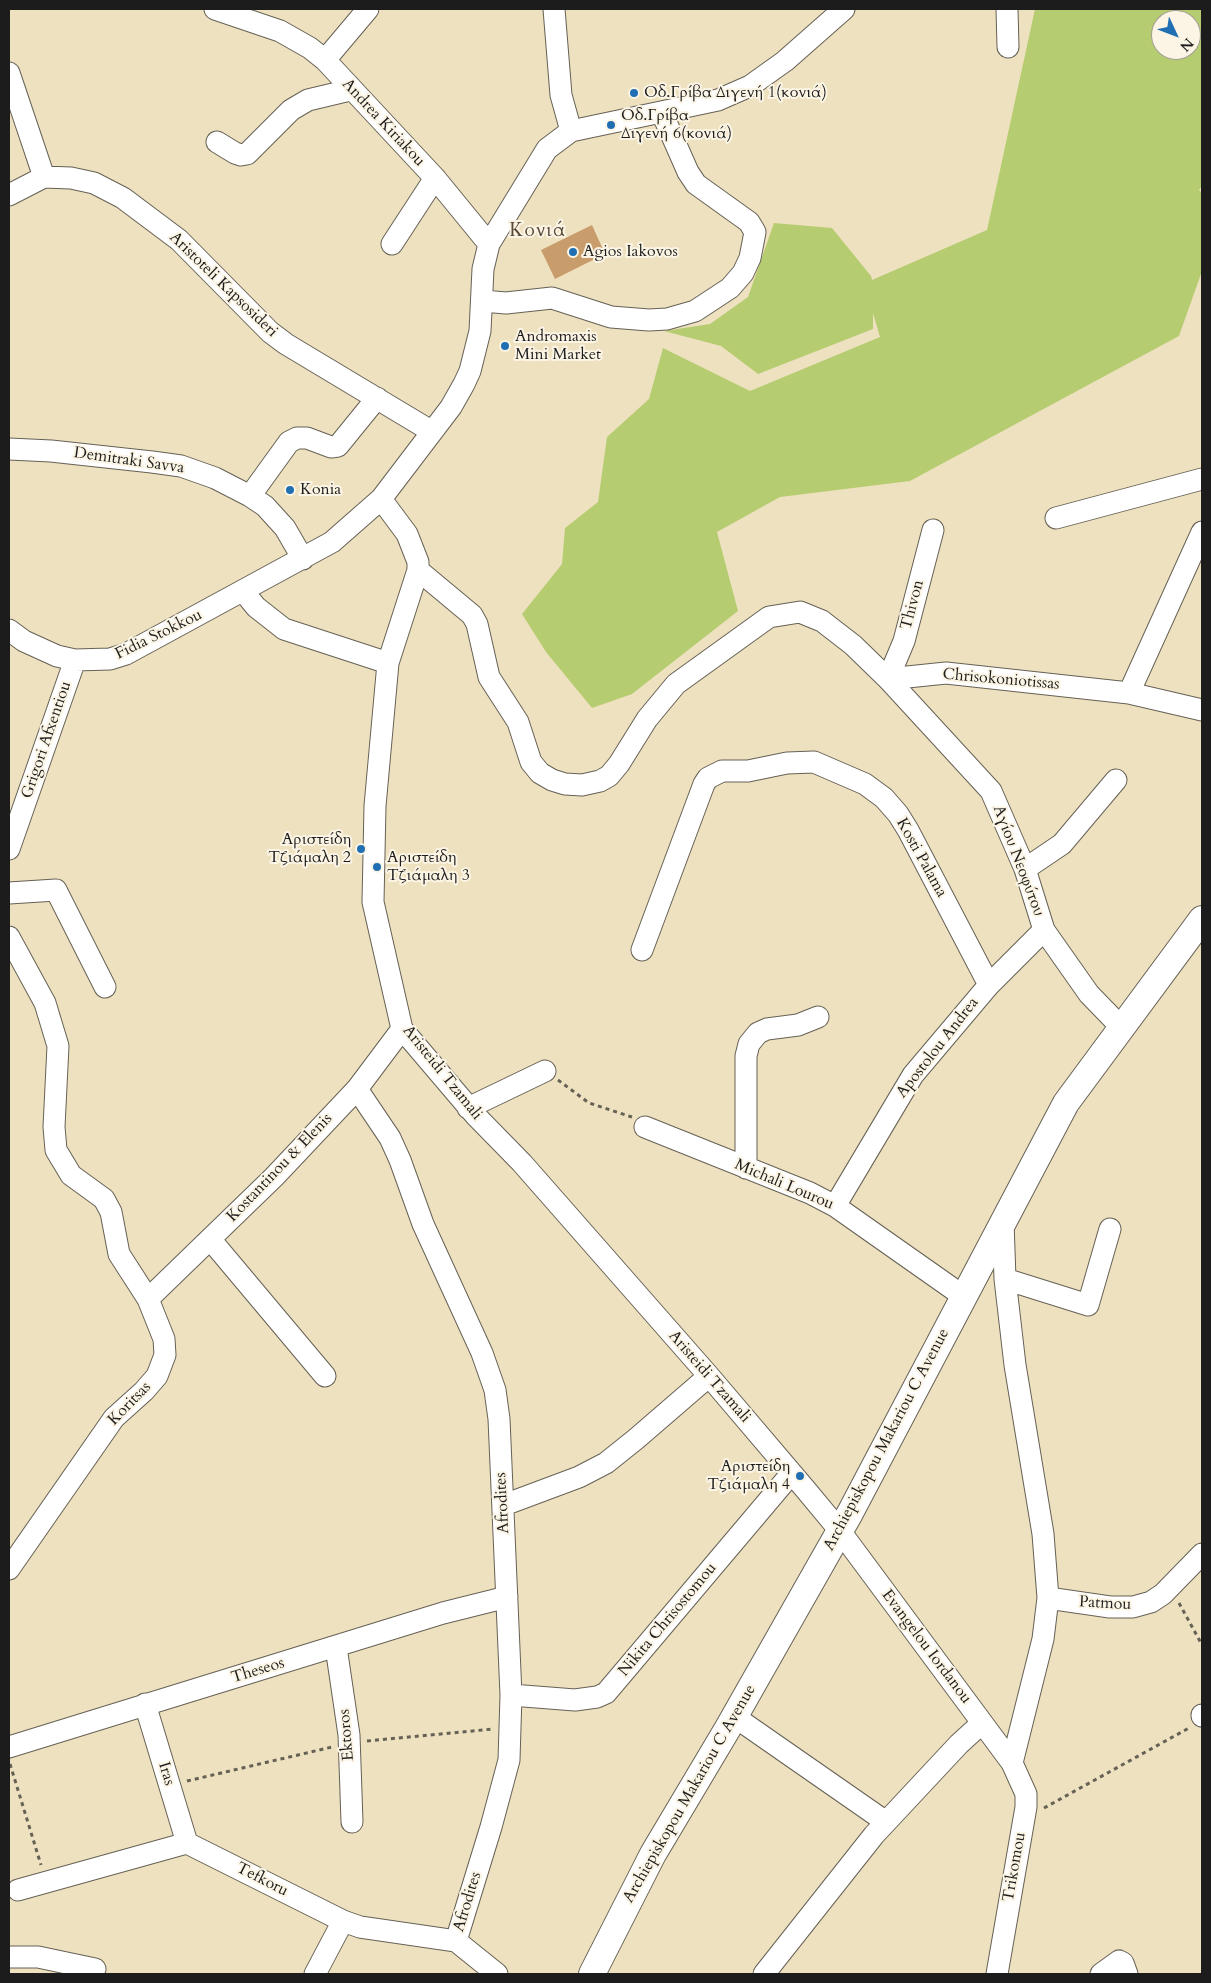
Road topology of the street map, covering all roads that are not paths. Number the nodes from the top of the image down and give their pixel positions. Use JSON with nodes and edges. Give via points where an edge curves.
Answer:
{"nodes":[{"id":1,"x":214,"y":9,"type":"edge"},
{"id":2,"x":368,"y":9,"type":"edge"},
{"id":3,"x":554,"y":9,"type":"edge"},
{"id":4,"x":1007,"y":9,"type":"edge"},
{"id":5,"x":831,"y":12,"type":"edge"},
{"id":6,"x":262,"y":16,"type":"edge"},
{"id":7,"x":1008,"y":47,"type":"dead end"},
{"id":8,"x":324,"y":60,"type":"junction"},
{"id":9,"x":9,"y":74,"type":"edge"},
{"id":10,"x":350,"y":90,"type":"junction"},
{"id":11,"x":662,"y":113,"type":"junction"},
{"id":12,"x":570,"y":131,"type":"junction"},
{"id":13,"x":217,"y":142,"type":"dead end"},
{"id":14,"x":44,"y":177,"type":"junction"},
{"id":15,"x":435,"y":178,"type":"junction"},
{"id":16,"x":9,"y":195,"type":"edge"},
{"id":17,"x":392,"y":244,"type":"dead end"},
{"id":18,"x":489,"y":244,"type":"junction"},
{"id":19,"x":483,"y":301,"type":"junction"},
{"id":20,"x":377,"y":398,"type":"junction"},
{"id":21,"x":431,"y":431,"type":"junction"},
{"id":22,"x":9,"y":449,"type":"edge"},
{"id":23,"x":1202,"y":479,"type":"edge"},
{"id":24,"x":250,"y":496,"type":"junction"},
{"id":25,"x":381,"y":499,"type":"junction"},
{"id":26,"x":1056,"y":518,"type":"dead end"},
{"id":27,"x":933,"y":530,"type":"dead end"},
{"id":28,"x":1202,"y":532,"type":"edge"},
{"id":29,"x":303,"y":559,"type":"junction"},
{"id":30,"x":418,"y":570,"type":"junction"},
{"id":31,"x":243,"y":591,"type":"junction"},
{"id":32,"x":9,"y":632,"type":"edge"},
{"id":33,"x":75,"y":660,"type":"junction"},
{"id":34,"x":388,"y":663,"type":"junction"},
{"id":35,"x":888,"y":679,"type":"junction"},
{"id":36,"x":1129,"y":694,"type":"junction"},
{"id":37,"x":1202,"y":710,"type":"edge"},
{"id":38,"x":1116,"y":780,"type":"dead end"},
{"id":39,"x":9,"y":849,"type":"edge"},
{"id":40,"x":1025,"y":869,"type":"junction"},
{"id":41,"x":9,"y":893,"type":"edge"},
{"id":42,"x":1202,"y":919,"type":"edge"},
{"id":43,"x":1044,"y":930,"type":"junction"},
{"id":44,"x":9,"y":937,"type":"edge"},
{"id":45,"x":642,"y":950,"type":"dead end"},
{"id":46,"x":988,"y":986,"type":"junction"},
{"id":47,"x":105,"y":987,"type":"dead end"},
{"id":48,"x":818,"y":1017,"type":"dead end"},
{"id":49,"x":1121,"y":1027,"type":"junction"},
{"id":50,"x":402,"y":1029,"type":"junction"},
{"id":51,"x":545,"y":1071,"type":"road end"},
{"id":52,"x":357,"y":1089,"type":"junction"},
{"id":53,"x":468,"y":1108,"type":"junction"},
{"id":54,"x":645,"y":1127,"type":"road end"},
{"id":55,"x":746,"y":1168,"type":"junction"},
{"id":56,"x":835,"y":1206,"type":"junction"},
{"id":57,"x":1003,"y":1219,"type":"junction"},
{"id":58,"x":1110,"y":1229,"type":"dead end"},
{"id":59,"x":210,"y":1239,"type":"junction"},
{"id":60,"x":1005,"y":1279,"type":"junction"},
{"id":61,"x":963,"y":1296,"type":"junction"},
{"id":62,"x":148,"y":1299,"type":"junction"},
{"id":63,"x":325,"y":1376,"type":"dead end"},
{"id":64,"x":709,"y":1376,"type":"junction"},
{"id":65,"x":791,"y":1474,"type":"junction"},
{"id":66,"x":504,"y":1505,"type":"junction"},
{"id":67,"x":840,"y":1532,"type":"junction"},
{"id":68,"x":1202,"y":1554,"type":"edge"},
{"id":69,"x":9,"y":1569,"type":"edge"},
{"id":70,"x":507,"y":1597,"type":"junction"},
{"id":71,"x":1048,"y":1598,"type":"junction"},
{"id":72,"x":336,"y":1647,"type":"junction"},
{"id":73,"x":511,"y":1695,"type":"junction"},
{"id":74,"x":145,"y":1704,"type":"junction"},
{"id":75,"x":735,"y":1717,"type":"junction"},
{"id":76,"x":981,"y":1724,"type":"junction"},
{"id":77,"x":9,"y":1747,"type":"edge"},
{"id":78,"x":1012,"y":1763,"type":"junction"},
{"id":79,"x":352,"y":1822,"type":"dead end"},
{"id":80,"x":886,"y":1822,"type":"junction"},
{"id":81,"x":187,"y":1843,"type":"junction"},
{"id":82,"x":18,"y":1890,"type":"dead end"},
{"id":83,"x":343,"y":1921,"type":"junction"},
{"id":84,"x":456,"y":1941,"type":"junction"},
{"id":85,"x":9,"y":1957,"type":"edge"},
{"id":86,"x":95,"y":1970,"type":"dead end"},
{"id":87,"x":315,"y":1974,"type":"edge"},
{"id":88,"x":497,"y":1974,"type":"edge"},
{"id":89,"x":592,"y":1974,"type":"edge"},
{"id":90,"x":764,"y":1974,"type":"edge"},
{"id":91,"x":997,"y":1974,"type":"edge"},
{"id":92,"x":1101,"y":1974,"type":"edge"},
{"id":93,"x":1127,"y":1974,"type":"edge"}],
"edges":[{"from":1,"to":6,"type":"street","name":"Andrea Kiriakou"},
{"from":2,"to":8,"type":"street"},
{"from":3,"to":12,"type":"street","via":[[561,95]]},
{"from":4,"to":7,"type":"street"},
{"from":5,"to":11,"type":"street","via":[[785,61],[750,86],[718,100]]},
{"from":6,"to":8,"type":"street","name":"Andrea Kiriakou"},
{"from":8,"to":10,"type":"street","name":"Andrea Kiriakou"},
{"from":9,"to":14,"type":"street"},
{"from":10,"to":13,"type":"street","via":[[308,100],[291,110],[247,154],[235,153]]},
{"from":10,"to":15,"type":"street","name":"Andrea Kiriakou"},
{"from":11,"to":12,"type":"street"},
{"from":11,"to":19,"type":"street","via":[[696,184],[749,222],[755,232],[750,258],[730,288],[695,310],[649,320],[611,318],[552,298],[506,303]]},
{"from":12,"to":18,"type":"street","name":"Fidia Stokkou","via":[[539,159]]},
{"from":14,"to":16,"type":"street","name":"Aristoteli Kapsosideri"},
{"from":14,"to":20,"type":"street","name":"Aristoteli Kapsosideri","via":[[71,178],[94,184],[123,198],[179,240],[270,332]]},
{"from":15,"to":17,"type":"street"},
{"from":15,"to":18,"type":"street","name":"Andrea Kiriakou"},
{"from":18,"to":19,"type":"street","name":"Fidia Stokkou","via":[[483,268]]},
{"from":19,"to":21,"type":"street","name":"Fidia Stokkou","via":[[480,331],[470,371],[451,407]]},
{"from":20,"to":21,"type":"street","name":"Aristoteli Kapsosideri"},
{"from":20,"to":24,"type":"street","via":[[338,446],[307,438],[289,442]]},
{"from":21,"to":25,"type":"street","name":"Fidia Stokkou"},
{"from":22,"to":24,"type":"street","name":"Demitraki Savva","via":[[180,466],[215,478]]},
{"from":23,"to":26,"type":"street"},
{"from":24,"to":29,"type":"street","name":"Demitraki Savva","via":[[276,517]]},
{"from":25,"to":29,"type":"street","name":"Fidia Stokkou","via":[[332,542]]},
{"from":25,"to":30,"type":"street","via":[[407,534]]},
{"from":27,"to":35,"type":"street","name":"Thivon","via":[[904,641]]},
{"from":28,"to":36,"type":"street"},
{"from":29,"to":31,"type":"street","name":"Fidia Stokkou"},
{"from":30,"to":34,"type":"street","name":"Aristeidi Tzamali"},
{"from":30,"to":35,"type":"street","via":[[472,615],[489,677],[518,722],[532,762],[540,773],[565,784],[582,785],[609,776],[647,719],[676,684],[769,617],[800,612],[822,621]]},
{"from":31,"to":33,"type":"street","name":"Fidia Stokkou","via":[[126,654],[101,660]]},
{"from":31,"to":34,"type":"street","via":[[256,607],[284,629]]},
{"from":32,"to":33,"type":"street","name":"Fidia Stokkou","via":[[41,649]]},
{"from":33,"to":39,"type":"street","name":"Grigori Afxentiou"},
{"from":34,"to":50,"type":"street","name":"Aristeidi Tzamali","via":[[375,806],[373,902]]},
{"from":35,"to":36,"type":"street","name":"Chrisokoniotissas","via":[[946,673]]},
{"from":35,"to":40,"type":"street","name":"Αγίου Νεοφύτου","via":[[991,791]]},
{"from":36,"to":37,"type":"street","name":"Chrisokoniotissas"},
{"from":38,"to":40,"type":"street","via":[[1062,844]]},
{"from":40,"to":43,"type":"street","name":"Αγίου Νεοφύτου"},
{"from":41,"to":47,"type":"street","via":[[56,890]]},
{"from":42,"to":49,"type":"main road","name":"Archiepiskopou Makariou C Avenue"},
{"from":43,"to":46,"type":"street","name":"Apostolou Andrea"},
{"from":43,"to":49,"type":"street","name":"Αγίου Νεοφύτου","via":[[1089,994]]},
{"from":44,"to":62,"type":"street","name":"Koritsas","via":[[45,1003],[58,1046],[56,1150],[71,1175],[104,1199],[111,1212],[119,1254]]},
{"from":45,"to":46,"type":"street","name":"Kosti Palama","via":[[708,778],[722,771],[748,771],[787,763],[814,762],[865,784],[898,814]]},
{"from":46,"to":56,"type":"street","name":"Apostolou Andrea","via":[[913,1075]]},
{"from":48,"to":55,"type":"street","via":[[798,1025],[767,1029],[758,1033],[749,1044],[746,1056]]},
{"from":49,"to":57,"type":"main road","name":"Archiepiskopou Makariou C Avenue","via":[[1066,1103]]},
{"from":50,"to":52,"type":"street","name":"Kostantinou & Elenis"},
{"from":50,"to":53,"type":"street","name":"Aristeidi Tzamali"},
{"from":51,"to":53,"type":"street"},
{"from":52,"to":59,"type":"street","name":"Kostantinou & Elenis"},
{"from":52,"to":66,"type":"street","name":"Afrodites","via":[[390,1138],[426,1232],[482,1353],[495,1390]]},
{"from":53,"to":64,"type":"street","name":"Aristeidi Tzamali","via":[[522,1163]]},
{"from":54,"to":55,"type":"street","name":"Michali Lourou"},
{"from":55,"to":56,"type":"street","name":"Michali Lourou"},
{"from":56,"to":61,"type":"street","name":"Michali Lourou"},
{"from":57,"to":60,"type":"street"},
{"from":57,"to":61,"type":"main road","name":"Archiepiskopou Makariou C Avenue"},
{"from":58,"to":60,"type":"street","via":[[1088,1305]]},
{"from":59,"to":62,"type":"street","name":"Kostantinou & Elenis"},
{"from":59,"to":63,"type":"street"},
{"from":60,"to":71,"type":"street","via":[[1015,1365],[1043,1534]]},
{"from":61,"to":67,"type":"main road","name":"Archiepiskopou Makariou C Avenue"},
{"from":62,"to":69,"type":"street","name":"Koritsas","via":[[164,1339],[165,1355],[157,1376],[114,1418]]},
{"from":64,"to":65,"type":"street","name":"Aristeidi Tzamali"},
{"from":64,"to":66,"type":"street","via":[[606,1463],[579,1477]]},
{"from":65,"to":67,"type":"street","name":"Aristeidi Tzamali"},
{"from":65,"to":73,"type":"street","name":"Nikita Chrisostomou","via":[[606,1693],[575,1700]]},
{"from":66,"to":70,"type":"street","name":"Afrodites"},
{"from":67,"to":75,"type":"main road","name":"Archiepiskopou Makariou C Avenue"},
{"from":67,"to":76,"type":"street","name":"Evangelou Iordanou"},
{"from":68,"to":71,"type":"street","name":"Patmou","via":[[1170,1588],[1151,1602],[1133,1607],[1110,1607]]},
{"from":70,"to":72,"type":"street","name":"Theseos","via":[[443,1613]]},
{"from":70,"to":73,"type":"street","name":"Afrodites"},
{"from":71,"to":78,"type":"street","via":[[1043,1639]]},
{"from":72,"to":74,"type":"street","name":"Theseos"},
{"from":72,"to":79,"type":"street","name":"Ektoros","via":[[349,1735]]},
{"from":73,"to":84,"type":"street","name":"Afrodites","via":[[509,1760]]},
{"from":74,"to":77,"type":"street","name":"Theseos"},
{"from":74,"to":81,"type":"street","name":"Iras"},
{"from":75,"to":80,"type":"street"},
{"from":75,"to":89,"type":"main road","name":"Archiepiskopou Makariou C Avenue","via":[[653,1854]]},
{"from":76,"to":78,"type":"street","name":"Evangelou Iordanou"},
{"from":76,"to":80,"type":"street","via":[[958,1744]]},
{"from":78,"to":91,"type":"street","name":"Trikomou","via":[[1026,1794]]},
{"from":80,"to":90,"type":"street"},
{"from":81,"to":82,"type":"street"},
{"from":81,"to":83,"type":"street","name":"Tefkoru"},
{"from":83,"to":84,"type":"street","name":"Tefkoru","via":[[360,1927]]},
{"from":83,"to":87,"type":"street"},
{"from":84,"to":88,"type":"street"},
{"from":85,"to":86,"type":"street","via":[[38,1957]]},
{"from":92,"to":93,"type":"street","via":[[1119,1961],[1124,1963]]}]}
